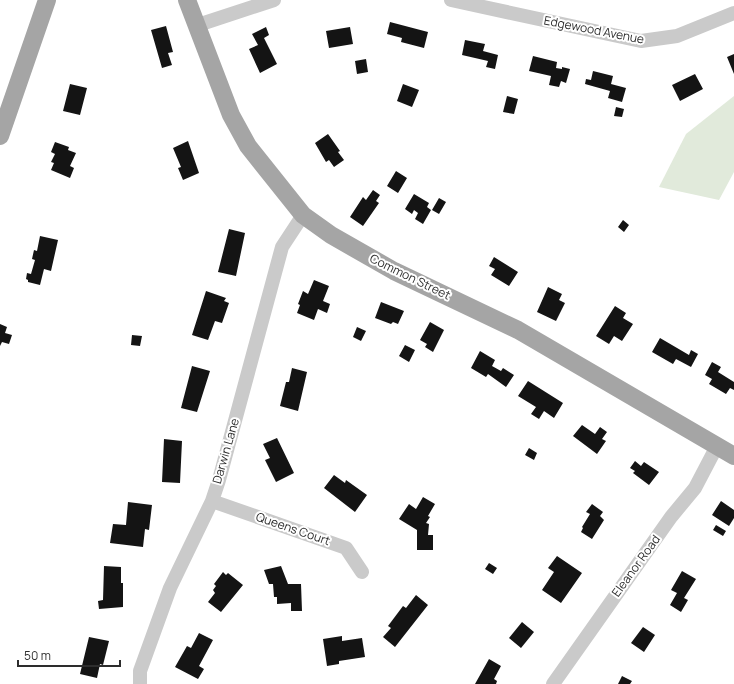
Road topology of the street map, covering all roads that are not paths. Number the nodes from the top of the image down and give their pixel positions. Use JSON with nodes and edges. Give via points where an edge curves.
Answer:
{"nodes":[{"id":1,"x":47,"y":0,"type":"edge"},
{"id":2,"x":187,"y":0,"type":"edge"},
{"id":3,"x":274,"y":0,"type":"edge"},
{"id":4,"x":451,"y":0,"type":"edge"},
{"id":5,"x":734,"y":13,"type":"edge"},
{"id":6,"x":198,"y":26,"type":"junction"},
{"id":7,"x":0,"y":136,"type":"edge"},
{"id":8,"x":303,"y":215,"type":"junction"},
{"id":9,"x":717,"y":446,"type":"junction"},
{"id":10,"x":734,"y":456,"type":"edge"},
{"id":11,"x":212,"y":501,"type":"junction"},
{"id":12,"x":362,"y":572,"type":"dead end"},
{"id":13,"x":140,"y":684,"type":"edge"},
{"id":14,"x":553,"y":684,"type":"edge"}],
"edges":[{"from":1,"to":7,"type":"main road"},
{"from":2,"to":6,"type":"main road","name":"Common Street"},
{"from":3,"to":6,"type":"street"},
{"from":4,"to":5,"type":"street","name":"Edgewood Avenue","via":[[641,41],[677,36]]},
{"from":6,"to":8,"type":"main road","name":"Common Street","via":[[231,115],[244,140]]},
{"from":8,"to":9,"type":"main road","name":"Common Street","via":[[376,261],[518,330]]},
{"from":8,"to":11,"type":"street","name":"Darwin Lane","via":[[282,246]]},
{"from":9,"to":10,"type":"main road","name":"Common Street"},
{"from":9,"to":14,"type":"street","name":"Eleanor Road","via":[[692,492],[666,524]]},
{"from":11,"to":12,"type":"street","name":"Queens Court","via":[[346,548]]},
{"from":11,"to":13,"type":"street","name":"Darwin Lane","via":[[170,588],[140,671]]}]}
